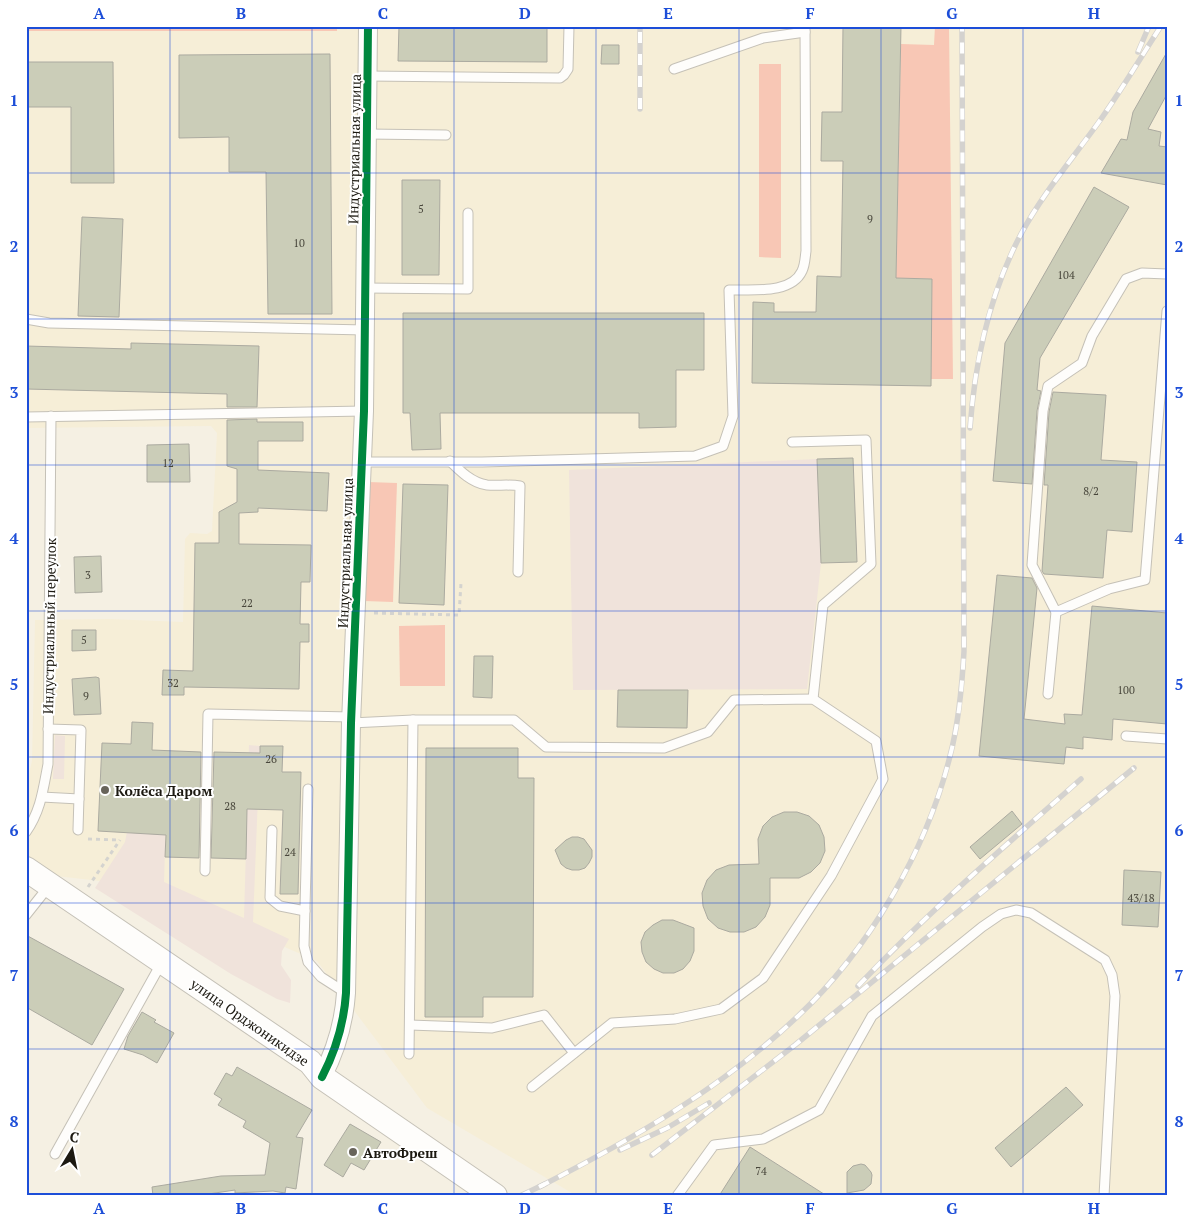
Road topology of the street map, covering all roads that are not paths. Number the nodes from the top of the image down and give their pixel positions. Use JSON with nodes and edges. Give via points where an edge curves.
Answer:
{"nodes":[{"id":1,"x":368,"y":26,"type":"edge"},
{"id":2,"x":569,"y":26,"type":"edge"},
{"id":3,"x":805,"y":29,"type":"edge"},
{"id":4,"x":674,"y":69,"type":"dead end"},
{"id":5,"x":368,"y":76,"type":"junction"},
{"id":6,"x":367,"y":134,"type":"junction"},
{"id":7,"x":446,"y":134,"type":"dead end"},
{"id":8,"x":468,"y":213,"type":"dead end"},
{"id":9,"x":1167,"y":274,"type":"edge"},
{"id":10,"x":365,"y":288,"type":"junction"},
{"id":11,"x":1167,"y":311,"type":"edge"},
{"id":12,"x":26,"y":319,"type":"edge"},
{"id":13,"x":365,"y":330,"type":"junction"},
{"id":14,"x":364,"y":412,"type":"junction"},
{"id":15,"x":51,"y":416,"type":"junction"},
{"id":16,"x":26,"y":417,"type":"edge"},
{"id":17,"x":792,"y":442,"type":"dead end"},
{"id":18,"x":362,"y":462,"type":"junction"},
{"id":19,"x":450,"y":462,"type":"junction"},
{"id":20,"x":518,"y":572,"type":"dead end"},
{"id":21,"x":1056,"y":612,"type":"junction"},
{"id":22,"x":1048,"y":694,"type":"dead end"},
{"id":23,"x":814,"y":699,"type":"junction"},
{"id":24,"x":352,"y":720,"type":"junction"},
{"id":25,"x":413,"y":720,"type":"junction"},
{"id":26,"x":48,"y":729,"type":"junction"},
{"id":27,"x":1126,"y":736,"type":"dead end"},
{"id":28,"x":1167,"y":739,"type":"edge"},
{"id":29,"x":308,"y":789,"type":"dead end"},
{"id":30,"x":42,"y":797,"type":"junction"},
{"id":31,"x":79,"y":799,"type":"junction"},
{"id":32,"x":78,"y":830,"type":"road end"},
{"id":33,"x":272,"y":830,"type":"dead end"},
{"id":34,"x":26,"y":832,"type":"edge"},
{"id":35,"x":26,"y":869,"type":"edge"},
{"id":36,"x":205,"y":871,"type":"dead end"},
{"id":37,"x":50,"y":886,"type":"junction"},
{"id":38,"x":305,"y":911,"type":"junction"},
{"id":39,"x":26,"y":915,"type":"edge"},
{"id":40,"x":162,"y":961,"type":"junction"},
{"id":41,"x":346,"y":993,"type":"junction"},
{"id":42,"x":410,"y":1025,"type":"junction"},
{"id":43,"x":574,"y":1053,"type":"junction"},
{"id":44,"x":409,"y":1054,"type":"dead end"},
{"id":45,"x":322,"y":1077,"type":"junction"},
{"id":46,"x":532,"y":1086,"type":"dead end"},
{"id":47,"x":55,"y":1154,"type":"dead end"},
{"id":48,"x":495,"y":1196,"type":"edge"},
{"id":49,"x":677,"y":1196,"type":"edge"},
{"id":50,"x":1104,"y":1196,"type":"edge"}],
"edges":[{"from":1,"to":5,"type":"street","name":"Индустриальная улица"},
{"from":2,"to":5,"type":"lane","via":[[568,69],[560,78]]},
{"from":3,"to":4,"type":"lane","via":[[763,38]]},
{"from":3,"to":19,"type":"lane","via":[[805,260],[802,271],[787,285],[773,289],[730,290],[733,416],[723,446],[695,456]]},
{"from":5,"to":6,"type":"street","name":"Индустриальная улица"},
{"from":6,"to":7,"type":"lane"},
{"from":6,"to":10,"type":"street","name":"Индустриальная улица"},
{"from":8,"to":10,"type":"lane","via":[[468,288]]},
{"from":9,"to":21,"type":"lane","via":[[1142,273],[1126,279],[1092,336],[1082,363],[1048,386],[1043,411],[1032,565]]},
{"from":10,"to":13,"type":"street","name":"Индустриальная улица"},
{"from":11,"to":21,"type":"lane","via":[[1145,580],[1108,589]]},
{"from":12,"to":13,"type":"lane","via":[[49,323]]},
{"from":13,"to":14,"type":"street","name":"Индустриальная улица"},
{"from":14,"to":15,"type":"lane"},
{"from":14,"to":18,"type":"street","name":"Индустриальная улица"},
{"from":15,"to":16,"type":"lane"},
{"from":15,"to":26,"type":"lane","name":"Индустриальный переулок"},
{"from":17,"to":23,"type":"lane","via":[[866,440],[871,564],[823,605]]},
{"from":18,"to":19,"type":"lane"},
{"from":18,"to":24,"type":"street","name":"Индустриальная улица"},
{"from":19,"to":20,"type":"lane","via":[[468,477],[485,485],[520,486]]},
{"from":21,"to":22,"type":"lane"},
{"from":23,"to":25,"type":"lane","via":[[734,700],[708,732],[664,748],[546,747],[514,720]]},
{"from":23,"to":43,"type":"lane","via":[[876,740],[883,779],[831,876],[763,978],[721,1009],[675,1019],[612,1023]]},
{"from":24,"to":25,"type":"lane"},
{"from":24,"to":36,"type":"lane","via":[[208,714]]},
{"from":24,"to":41,"type":"street","name":"Индустриальная улица"},
{"from":25,"to":42,"type":"lane"},
{"from":26,"to":30,"type":"lane","name":"Индустриальный переулок","via":[[48,764]]},
{"from":26,"to":31,"type":"lane","via":[[82,730]]},
{"from":27,"to":28,"type":"lane"},
{"from":29,"to":38,"type":"lane"},
{"from":30,"to":31,"type":"lane"},
{"from":30,"to":34,"type":"lane","name":"Индустриальный переулок","via":[[36,817]]},
{"from":31,"to":32,"type":"lane"},
{"from":33,"to":38,"type":"lane","via":[[270,898],[280,906]]},
{"from":35,"to":37,"type":"main road","name":"улица Орджоникидзе"},
{"from":37,"to":39,"type":"lane"},
{"from":37,"to":40,"type":"main road","name":"улица Орджоникидзе"},
{"from":38,"to":41,"type":"lane","via":[[304,946],[308,962],[321,977]]},
{"from":40,"to":45,"type":"main road","name":"улица Орджоникидзе","via":[[310,1062]]},
{"from":40,"to":47,"type":"lane"},
{"from":41,"to":45,"type":"street","name":"Индустриальная улица","via":[[340,1036]]},
{"from":42,"to":43,"type":"lane","via":[[492,1028],[544,1015]]},
{"from":42,"to":44,"type":"lane"},
{"from":43,"to":46,"type":"lane"},
{"from":45,"to":48,"type":"main road","name":"улица Орджоникидзе"},
{"from":49,"to":50,"type":"lane","via":[[714,1145],[763,1139],[819,1110],[872,1016],[982,926],[1001,914],[1016,910],[1032,913],[1104,960],[1112,975],[1115,996]]}]}
